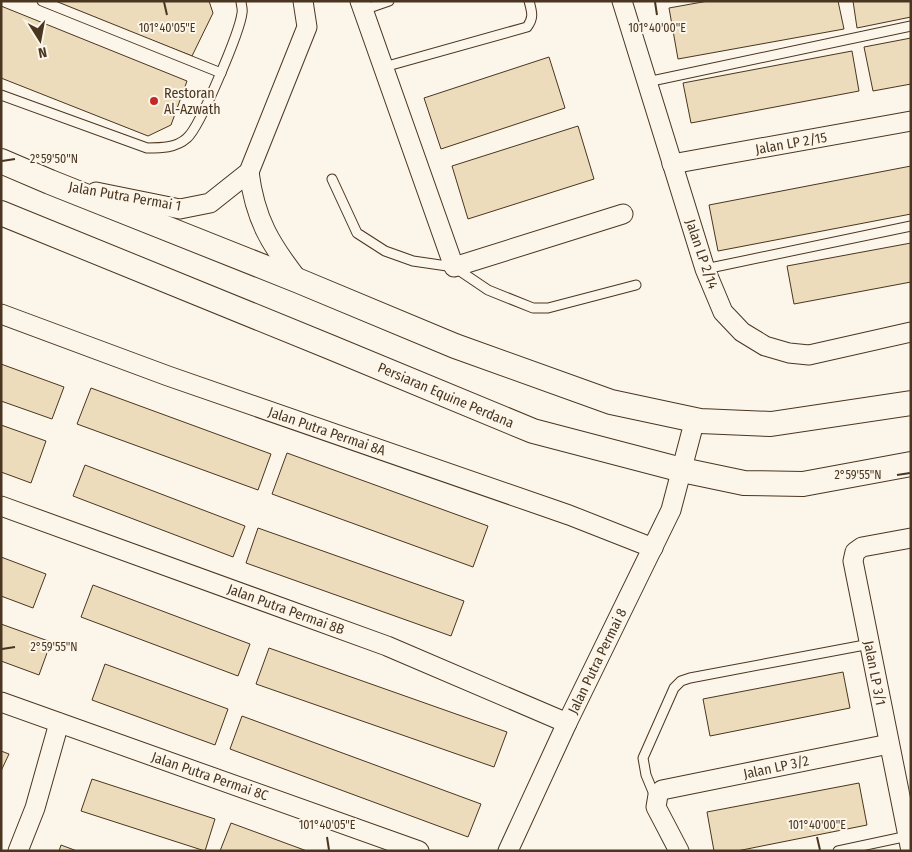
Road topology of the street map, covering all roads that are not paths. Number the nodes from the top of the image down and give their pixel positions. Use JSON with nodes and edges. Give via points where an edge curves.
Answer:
{"nodes":[{"id":1,"x":42,"y":1,"type":"edge"},
{"id":2,"x":241,"y":1,"type":"edge"},
{"id":3,"x":303,"y":1,"type":"edge"},
{"id":4,"x":389,"y":1,"type":"edge"},
{"id":5,"x":529,"y":1,"type":"edge"},
{"id":6,"x":622,"y":1,"type":"edge"},
{"id":7,"x":361,"y":5,"type":"edge"},
{"id":8,"x":911,"y":26,"type":"edge"},
{"id":9,"x":384,"y":67,"type":"junction"},
{"id":10,"x":221,"y":73,"type":"junction"},
{"id":11,"x":647,"y":82,"type":"junction"},
{"id":12,"x":1,"y":95,"type":"edge"},
{"id":13,"x":911,"y":121,"type":"edge"},
{"id":14,"x":1,"y":161,"type":"edge"},
{"id":15,"x":672,"y":164,"type":"junction"},
{"id":16,"x":249,"y":172,"type":"junction"},
{"id":17,"x":332,"y":179,"type":"dead end"},
{"id":18,"x":50,"y":182,"type":"junction"},
{"id":19,"x":1,"y":213,"type":"edge"},
{"id":20,"x":623,"y":214,"type":"dead end"},
{"id":21,"x":911,"y":226,"type":"edge"},
{"id":22,"x":454,"y":267,"type":"junction"},
{"id":23,"x":705,"y":269,"type":"junction"},
{"id":24,"x":299,"y":281,"type":"junction"},
{"id":25,"x":636,"y":285,"type":"dead end"},
{"id":26,"x":1,"y":314,"type":"edge"},
{"id":27,"x":911,"y":332,"type":"edge"},
{"id":28,"x":911,"y":403,"type":"edge"},
{"id":29,"x":694,"y":419,"type":"junction"},
{"id":30,"x":911,"y":464,"type":"edge"},
{"id":31,"x":682,"y":470,"type":"junction"},
{"id":32,"x":1,"y":506,"type":"edge"},
{"id":33,"x":911,"y":538,"type":"edge"},
{"id":34,"x":653,"y":548,"type":"junction"},
{"id":35,"x":870,"y":644,"type":"junction"},
{"id":36,"x":1,"y":702,"type":"edge"},
{"id":37,"x":59,"y":723,"type":"junction"},
{"id":38,"x":567,"y":723,"type":"junction"},
{"id":39,"x":889,"y":744,"type":"junction"},
{"id":40,"x":659,"y":795,"type":"junction"},
{"id":41,"x":909,"y":844,"type":"edge"},
{"id":42,"x":18,"y":851,"type":"edge"},
{"id":43,"x":419,"y":851,"type":"edge"},
{"id":44,"x":508,"y":851,"type":"edge"},
{"id":45,"x":678,"y":851,"type":"edge"},
{"id":46,"x":838,"y":851,"type":"edge"}],
"edges":[{"from":1,"to":10,"type":"lane"},
{"from":2,"to":10,"type":"lane","via":[[238,30]]},
{"from":3,"to":16,"type":"street","name":"Jalan Putra Permai 1","via":[[307,27]]},
{"from":4,"to":7,"type":"lane"},
{"from":5,"to":9,"type":"lane","via":[[532,16],[527,27]]},
{"from":6,"to":11,"type":"street","name":"Jalan LP 2/14"},
{"from":7,"to":9,"type":"street"},
{"from":8,"to":11,"type":"lane"},
{"from":9,"to":22,"type":"street"},
{"from":10,"to":12,"type":"lane","via":[[188,138],[163,148],[148,148]]},
{"from":11,"to":15,"type":"street","name":"Jalan LP 2/14"},
{"from":13,"to":15,"type":"street","name":"Jalan LP 2/15"},
{"from":14,"to":18,"type":"street"},
{"from":15,"to":23,"type":"street","name":"Jalan LP 2/14"},
{"from":16,"to":18,"type":"street","name":"Jalan Putra Permai 1","via":[[210,203],[180,209]]},
{"from":16,"to":24,"type":"street","name":"Jalan Putra Permai 1","via":[[252,196],[261,222]]},
{"from":17,"to":22,"type":"lane","via":[[357,233],[384,251],[413,261]]},
{"from":18,"to":24,"type":"street"},
{"from":19,"to":31,"type":"street","name":"Persiaran Equine Perdana","via":[[533,431]]},
{"from":20,"to":22,"type":"street"},
{"from":21,"to":23,"type":"lane"},
{"from":22,"to":25,"type":"lane","via":[[488,290],[533,308],[548,308]]},
{"from":23,"to":27,"type":"street","name":"Jalan LP 2/14","via":[[723,312],[742,332],[765,346],[810,355]]},
{"from":24,"to":29,"type":"street","via":[[455,346],[611,402]]},
{"from":26,"to":34,"type":"street","name":"Jalan Putra Permai 8A","via":[[168,376],[569,515]]},
{"from":28,"to":29,"type":"street","via":[[771,424]]},
{"from":29,"to":31,"type":"street","name":"Jalan Putra Permai 8"},
{"from":30,"to":31,"type":"street","name":"Persiaran Equine Perdana","via":[[803,484],[744,483]]},
{"from":31,"to":34,"type":"street","name":"Jalan Putra Permai 8","via":[[672,510]]},
{"from":32,"to":38,"type":"street","name":"Jalan Putra Permai 8B","via":[[387,646]]},
{"from":33,"to":35,"type":"street","name":"Jalan LP 3/1","via":[[862,547],[854,552],[853,561]]},
{"from":34,"to":38,"type":"street","name":"Jalan Putra Permai 8"},
{"from":35,"to":39,"type":"street","name":"Jalan LP 3/1"},
{"from":35,"to":40,"type":"lane","via":[[681,681],[674,688],[643,758],[646,775]]},
{"from":36,"to":37,"type":"street","name":"Jalan Putra Permai 8C"},
{"from":37,"to":42,"type":"street","via":[[36,808]]},
{"from":37,"to":43,"type":"street","name":"Jalan Putra Permai 8C"},
{"from":38,"to":44,"type":"street","name":"Jalan Putra Permai 8"},
{"from":39,"to":40,"type":"street","name":"Jalan LP 3/2"},
{"from":39,"to":41,"type":"street","name":"Jalan LP 3/1"},
{"from":40,"to":45,"type":"street","via":[[656,807]]},
{"from":41,"to":46,"type":"lane"}]}
